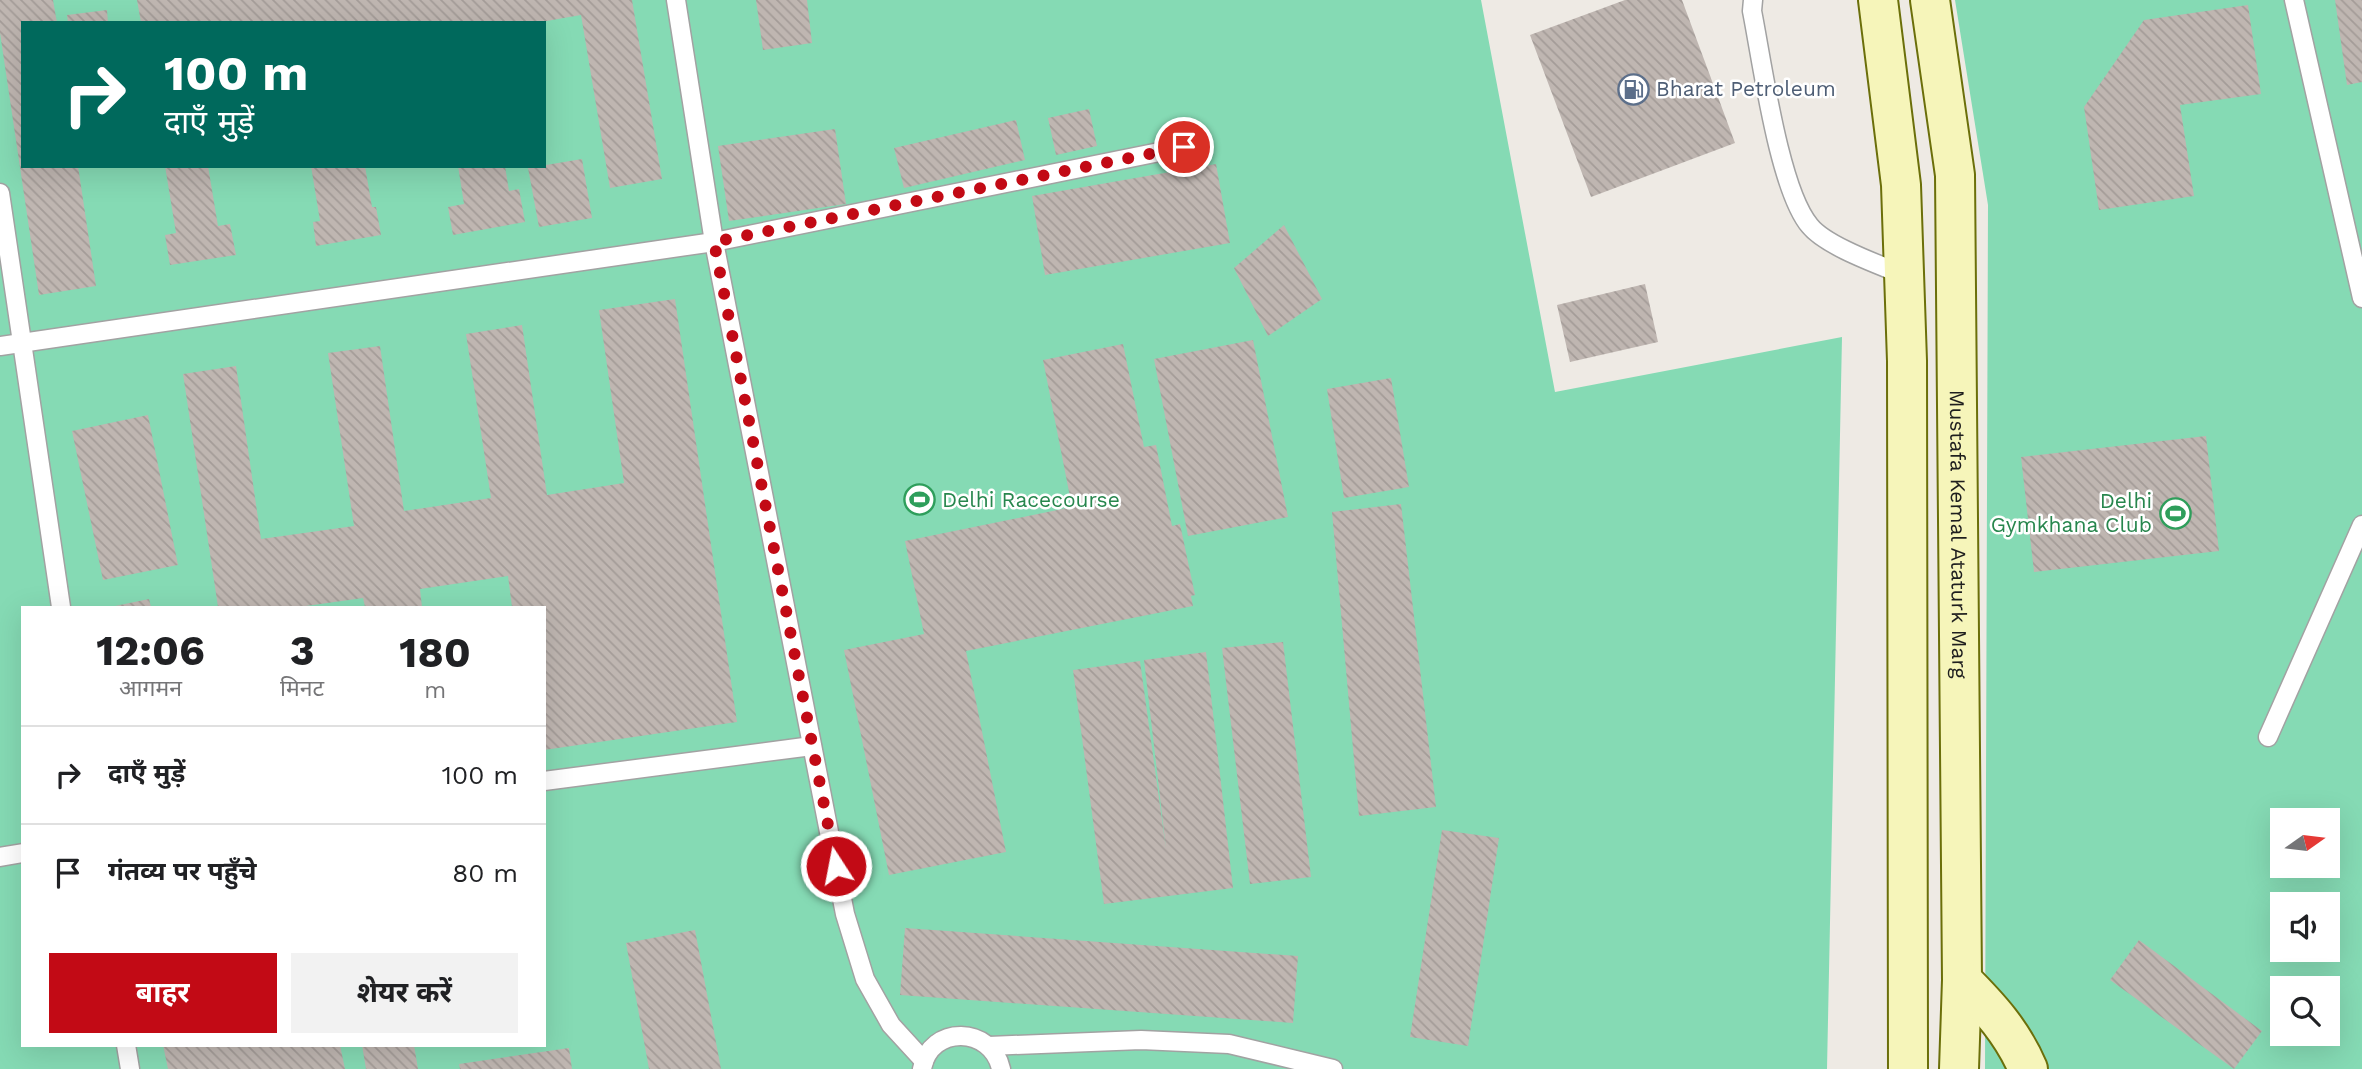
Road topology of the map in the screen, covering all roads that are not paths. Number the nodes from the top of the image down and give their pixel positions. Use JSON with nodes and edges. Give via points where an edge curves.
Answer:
{"nodes":[{"id":1,"x":676,"y":0,"type":"edge"},
{"id":2,"x":1754,"y":0,"type":"edge"},
{"id":3,"x":1878,"y":0,"type":"edge"},
{"id":4,"x":1930,"y":0,"type":"edge"},
{"id":5,"x":2295,"y":0,"type":"edge"},
{"id":6,"x":1184,"y":147,"type":"dead end"},
{"id":7,"x":0,"y":193,"type":"edge"},
{"id":8,"x":714,"y":242,"type":"junction"},
{"id":9,"x":1904,"y":275,"type":"junction"},
{"id":10,"x":2362,"y":298,"type":"edge"},
{"id":11,"x":24,"y":342,"type":"junction"},
{"id":12,"x":0,"y":346,"type":"edge"},
{"id":13,"x":2362,"y":525,"type":"edge"},
{"id":14,"x":61,"y":606,"type":"edge"},
{"id":15,"x":2268,"y":737,"type":"dead end"},
{"id":16,"x":812,"y":746,"type":"junction"},
{"id":17,"x":546,"y":781,"type":"edge"},
{"id":18,"x":21,"y":853,"type":"edge"},
{"id":19,"x":0,"y":857,"type":"edge"},
{"id":20,"x":1962,"y":980,"type":"junction"},
{"id":21,"x":989,"y":1046,"type":"junction"},
{"id":22,"x":126,"y":1047,"type":"edge"},
{"id":23,"x":923,"y":1065,"type":"edge"},
{"id":24,"x":1326,"y":1068,"type":"edge"},
{"id":25,"x":130,"y":1069,"type":"edge"},
{"id":26,"x":1001,"y":1069,"type":"edge"},
{"id":27,"x":1287,"y":1069,"type":"edge"},
{"id":28,"x":1909,"y":1069,"type":"edge"},
{"id":29,"x":1959,"y":1069,"type":"edge"},
{"id":30,"x":2028,"y":1069,"type":"edge"}],
"edges":[{"from":1,"to":8,"type":"lane"},
{"from":2,"to":9,"type":"lane","via":[[1752,10],[1787,182],[1810,226],[1849,251]]},
{"from":3,"to":9,"type":"main road","via":[[1901,186]]},
{"from":4,"to":20,"type":"main road","name":"Mustafa Kemal Ataturk Marg","via":[[1955,175]]},
{"from":5,"to":10,"type":"lane"},
{"from":6,"to":8,"type":"lane"},
{"from":7,"to":11,"type":"lane"},
{"from":8,"to":11,"type":"lane"},
{"from":8,"to":16,"type":"lane"},
{"from":9,"to":28,"type":"main road"},
{"from":11,"to":12,"type":"lane"},
{"from":11,"to":14,"type":"lane"},
{"from":13,"to":15,"type":"lane"},
{"from":16,"to":17,"type":"lane"},
{"from":16,"to":23,"type":"lane","via":[[845,914],[865,979],[891,1025]]},
{"from":18,"to":19,"type":"lane"},
{"from":20,"to":29,"type":"main road","name":"Mustafa Kemal Ataturk Marg"},
{"from":20,"to":30,"type":"main road","via":[[2016,1041]]},
{"from":21,"to":23,"type":"lane","via":[[976,1037],[945,1038],[932,1048]]},
{"from":21,"to":24,"type":"lane","via":[[1141,1040],[1229,1044]]},
{"from":21,"to":26,"type":"lane"},
{"from":22,"to":25,"type":"lane"},
{"from":24,"to":27,"type":"lane"}]}
